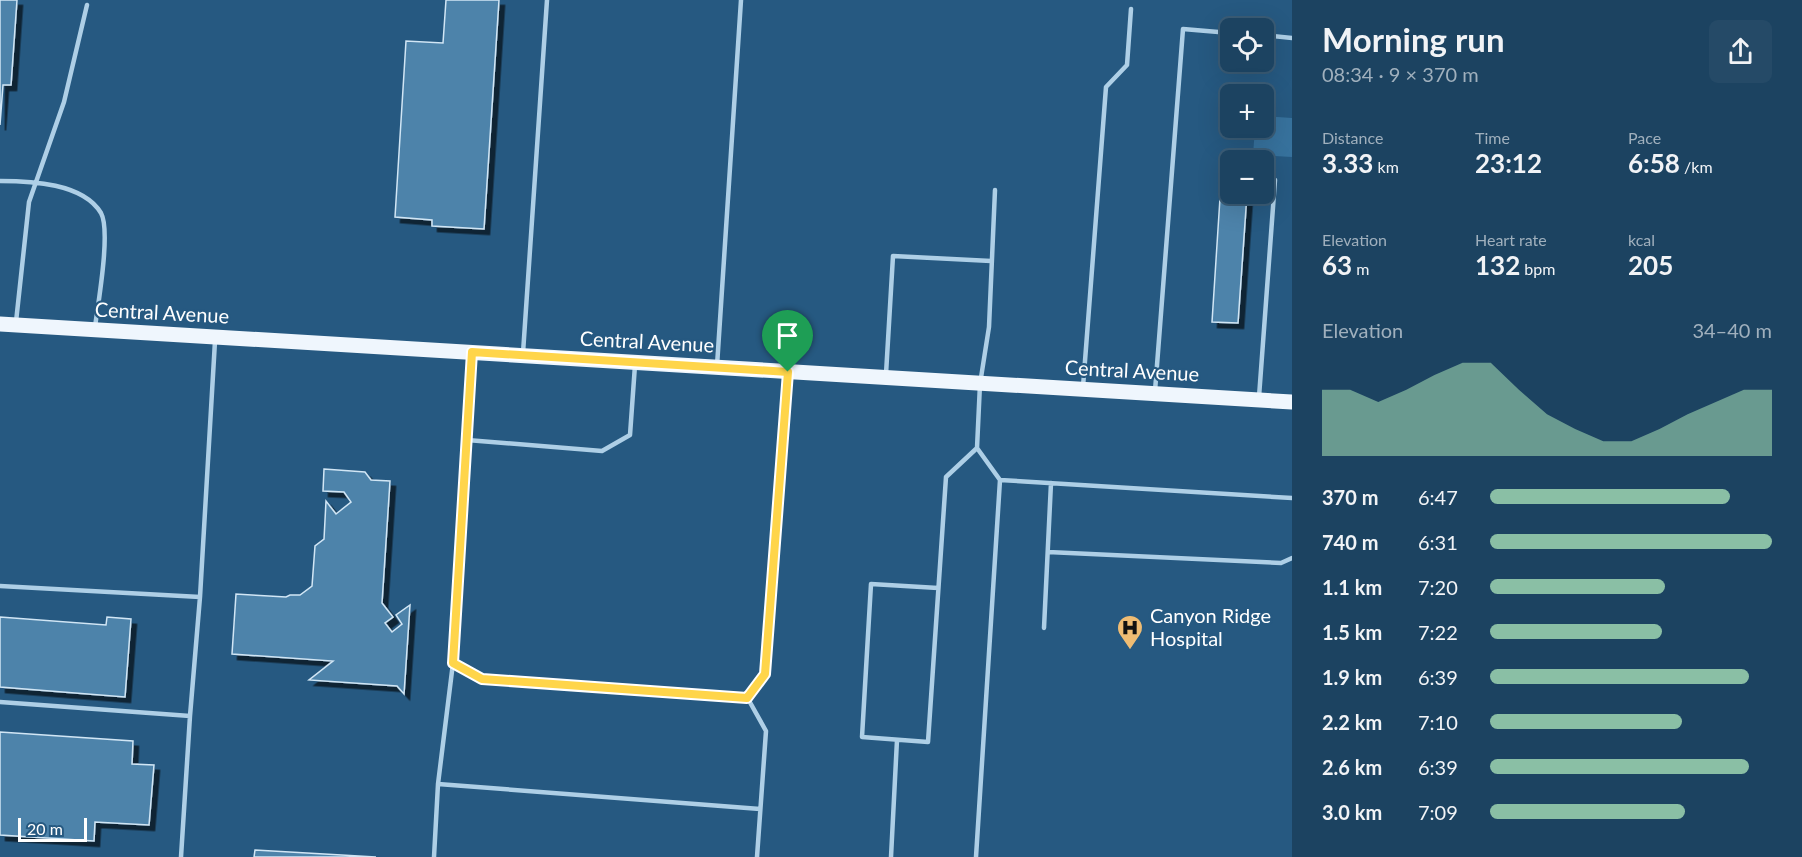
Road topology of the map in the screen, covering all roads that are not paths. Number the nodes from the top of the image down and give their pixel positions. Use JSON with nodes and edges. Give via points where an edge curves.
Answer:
{"nodes":[{"id":1,"x":547,"y":0,"type":"edge"},
{"id":2,"x":741,"y":0,"type":"edge"},
{"id":3,"x":87,"y":4,"type":"dead end"},
{"id":4,"x":1131,"y":9,"type":"dead end"},
{"id":5,"x":1220,"y":32,"type":"edge"},
{"id":6,"x":1274,"y":36,"type":"edge"},
{"id":7,"x":1292,"y":38,"type":"edge"},
{"id":8,"x":1275,"y":180,"type":"dead end"},
{"id":9,"x":0,"y":182,"type":"edge"},
{"id":10,"x":36,"y":182,"type":"junction"},
{"id":11,"x":995,"y":190,"type":"dead end"},
{"id":12,"x":992,"y":261,"type":"junction"},
{"id":13,"x":0,"y":324,"type":"edge"},
{"id":14,"x":16,"y":325,"type":"junction"},
{"id":15,"x":95,"y":330,"type":"junction"},
{"id":16,"x":215,"y":337,"type":"junction"},
{"id":17,"x":472,"y":352,"type":"junction"},
{"id":18,"x":523,"y":356,"type":"junction"},
{"id":19,"x":635,"y":362,"type":"junction"},
{"id":20,"x":717,"y":367,"type":"junction"},
{"id":21,"x":788,"y":372,"type":"junction"},
{"id":22,"x":886,"y":378,"type":"junction"},
{"id":23,"x":980,"y":384,"type":"junction"},
{"id":24,"x":1083,"y":389,"type":"junction"},
{"id":25,"x":1155,"y":393,"type":"junction"},
{"id":26,"x":1258,"y":400,"type":"junction"},
{"id":27,"x":1292,"y":402,"type":"edge"},
{"id":28,"x":467,"y":440,"type":"junction"},
{"id":29,"x":977,"y":448,"type":"junction"},
{"id":30,"x":1000,"y":480,"type":"junction"},
{"id":31,"x":1051,"y":483,"type":"junction"},
{"id":32,"x":1292,"y":498,"type":"edge"},
{"id":33,"x":1048,"y":552,"type":"junction"},
{"id":34,"x":1292,"y":558,"type":"edge"},
{"id":35,"x":0,"y":586,"type":"edge"},
{"id":36,"x":938,"y":588,"type":"junction"},
{"id":37,"x":200,"y":597,"type":"junction"},
{"id":38,"x":1044,"y":628,"type":"dead end"},
{"id":39,"x":453,"y":663,"type":"junction"},
{"id":40,"x":747,"y":698,"type":"junction"},
{"id":41,"x":0,"y":702,"type":"edge"},
{"id":42,"x":190,"y":716,"type":"junction"},
{"id":43,"x":897,"y":740,"type":"junction"},
{"id":44,"x":438,"y":784,"type":"junction"},
{"id":45,"x":760,"y":809,"type":"junction"},
{"id":46,"x":181,"y":857,"type":"edge"},
{"id":47,"x":434,"y":857,"type":"edge"},
{"id":48,"x":757,"y":857,"type":"edge"},
{"id":49,"x":891,"y":857,"type":"edge"},
{"id":50,"x":976,"y":857,"type":"edge"}],
"edges":[{"from":1,"to":18,"type":"lane"},
{"from":2,"to":20,"type":"lane"},
{"from":3,"to":10,"type":"lane","via":[[64,102]]},
{"from":4,"to":24,"type":"lane","via":[[1127,65],[1106,87]]},
{"from":5,"to":25,"type":"lane","via":[[1183,29]]},
{"from":6,"to":7,"type":"lane"},
{"from":8,"to":26,"type":"lane"},
{"from":9,"to":10,"type":"lane"},
{"from":10,"to":14,"type":"lane","via":[[29,202]]},
{"from":10,"to":15,"type":"lane","via":[[81,193],[101,214],[106,234]]},
{"from":11,"to":12,"type":"lane"},
{"from":12,"to":22,"type":"lane","via":[[892,256]]},
{"from":12,"to":23,"type":"lane","via":[[989,327]]},
{"from":13,"to":14,"type":"main road","name":"Central Avenue"},
{"from":14,"to":15,"type":"main road","name":"Central Avenue"},
{"from":15,"to":16,"type":"main road","name":"Central Avenue"},
{"from":16,"to":17,"type":"main road","name":"Central Avenue"},
{"from":16,"to":37,"type":"lane"},
{"from":17,"to":18,"type":"main road","name":"Central Avenue"},
{"from":17,"to":28,"type":"lane"},
{"from":18,"to":19,"type":"main road","name":"Central Avenue"},
{"from":19,"to":20,"type":"main road","name":"Central Avenue"},
{"from":19,"to":28,"type":"lane","via":[[630,435],[602,451]]},
{"from":20,"to":21,"type":"main road","name":"Central Avenue"},
{"from":21,"to":22,"type":"main road","name":"Central Avenue"},
{"from":21,"to":40,"type":"lane","via":[[765,674]]},
{"from":22,"to":23,"type":"main road","name":"Central Avenue"},
{"from":23,"to":24,"type":"main road","name":"Central Avenue"},
{"from":23,"to":29,"type":"lane"},
{"from":24,"to":25,"type":"main road","name":"Central Avenue"},
{"from":25,"to":26,"type":"main road","name":"Central Avenue"},
{"from":26,"to":27,"type":"main road","name":"Central Avenue"},
{"from":28,"to":39,"type":"lane"},
{"from":29,"to":30,"type":"lane"},
{"from":29,"to":36,"type":"lane","via":[[946,477]]},
{"from":30,"to":31,"type":"lane"},
{"from":30,"to":50,"type":"lane"},
{"from":31,"to":32,"type":"lane"},
{"from":31,"to":33,"type":"lane"},
{"from":33,"to":34,"type":"lane","via":[[1281,563]]},
{"from":33,"to":38,"type":"lane"},
{"from":35,"to":37,"type":"lane"},
{"from":36,"to":43,"type":"lane","via":[[928,742]]},
{"from":36,"to":43,"type":"lane","via":[[871,584],[862,737]]},
{"from":37,"to":42,"type":"lane"},
{"from":39,"to":40,"type":"lane","via":[[482,679]]},
{"from":39,"to":44,"type":"lane"},
{"from":40,"to":45,"type":"lane","via":[[766,731]]},
{"from":41,"to":42,"type":"lane"},
{"from":42,"to":46,"type":"lane"},
{"from":43,"to":49,"type":"lane"},
{"from":44,"to":45,"type":"lane"},
{"from":44,"to":47,"type":"lane"},
{"from":45,"to":48,"type":"lane"}]}
